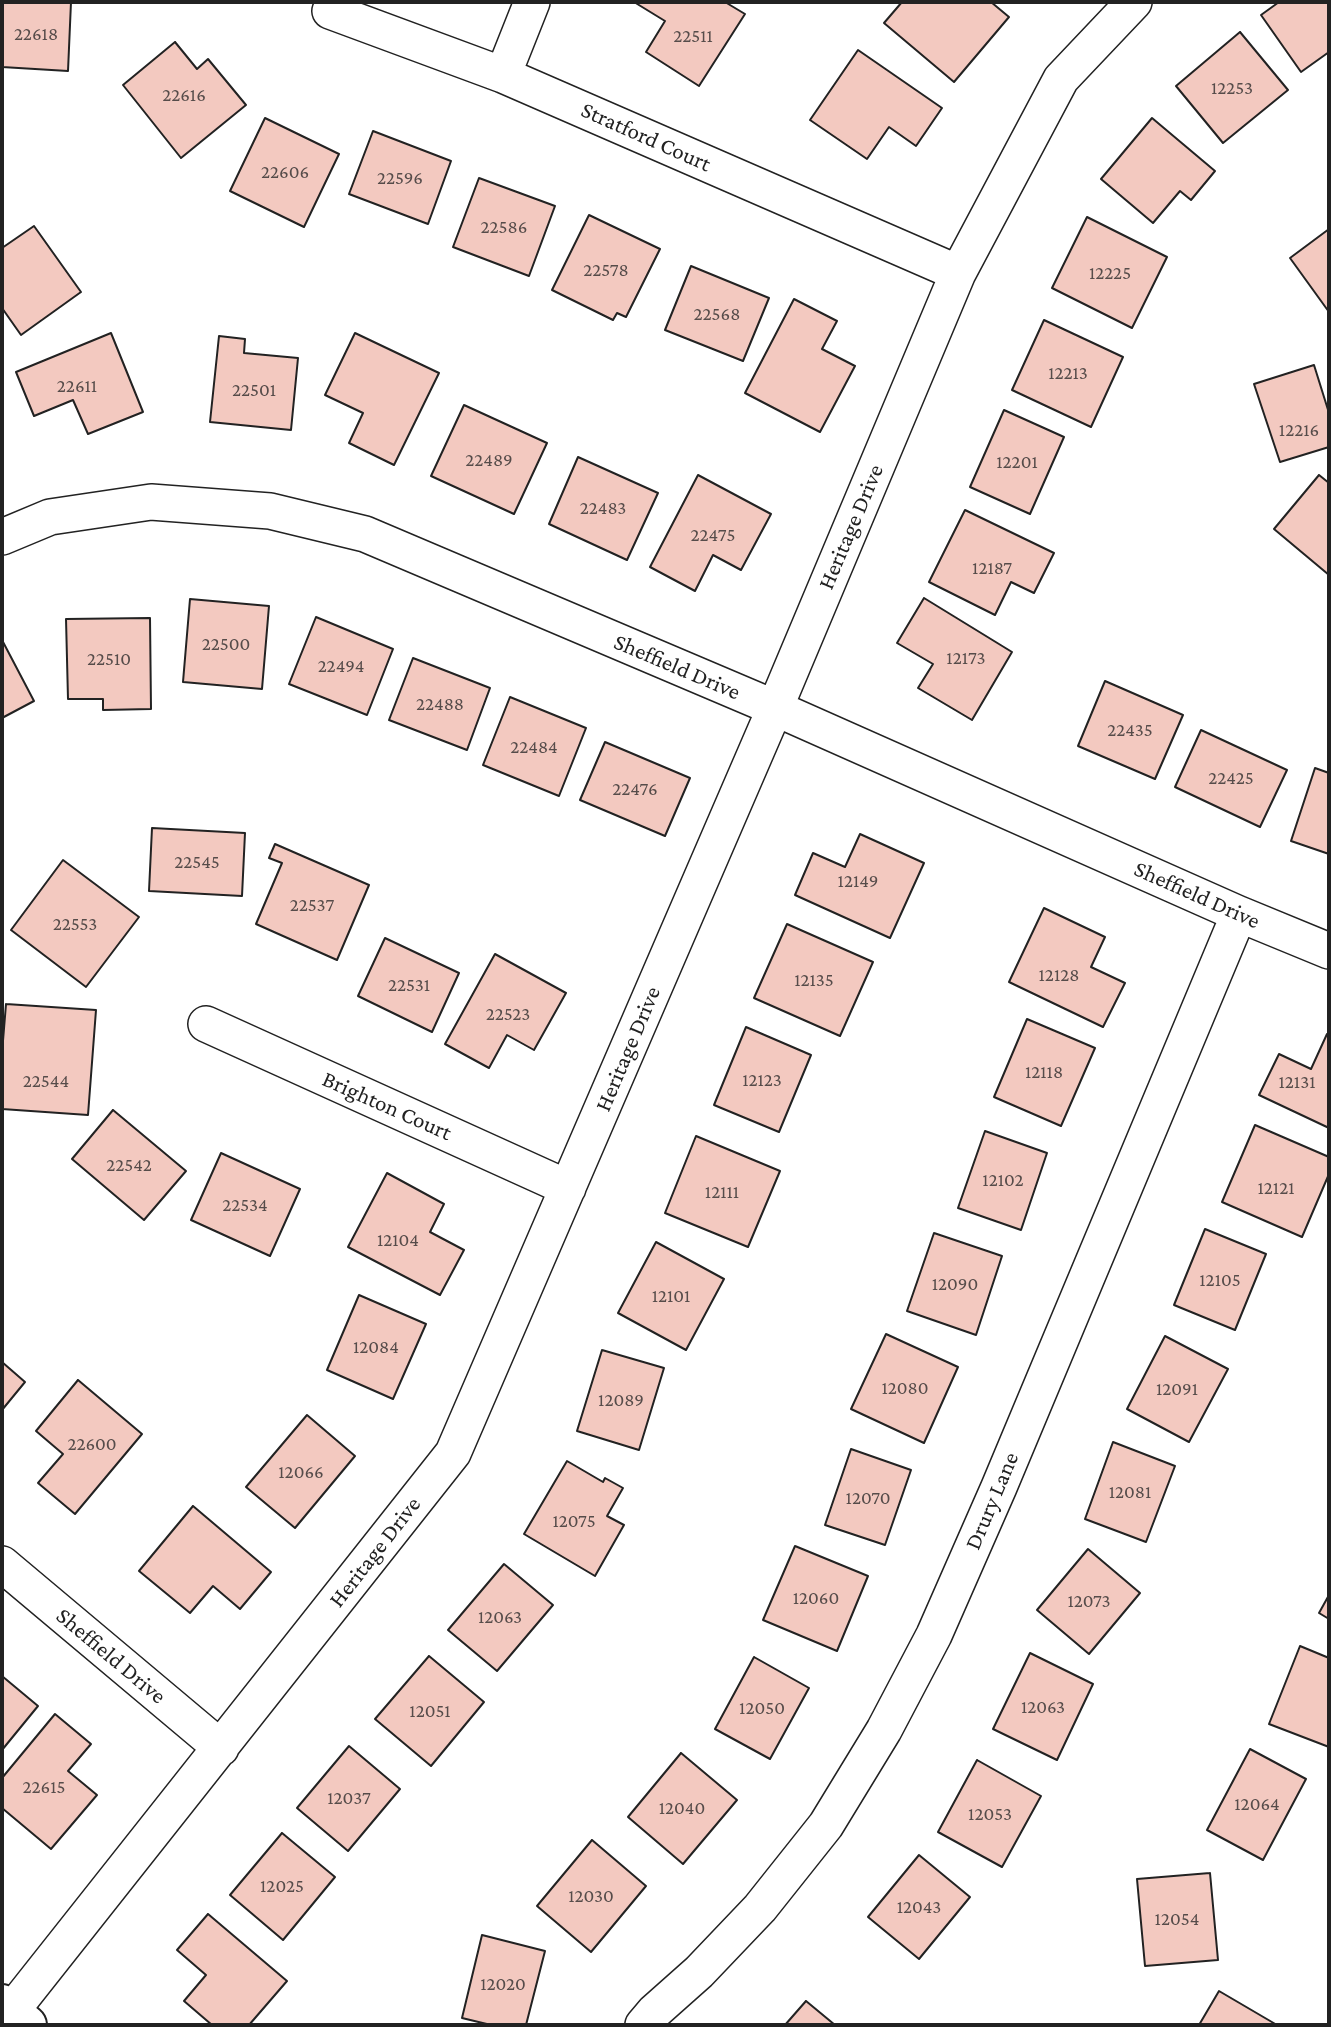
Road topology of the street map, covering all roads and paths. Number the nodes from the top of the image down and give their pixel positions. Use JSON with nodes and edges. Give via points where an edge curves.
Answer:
{"nodes":[{"id":1,"x":532,"y":2,"type":"edge"},
{"id":2,"x":1133,"y":2,"type":"edge"},
{"id":3,"x":330,"y":11,"type":"dead end"},
{"id":4,"x":503,"y":75,"type":"junction"},
{"id":5,"x":958,"y":273,"type":"junction"},
{"id":6,"x":2,"y":537,"type":"edge"},
{"id":7,"x":775,"y":708,"type":"junction"},
{"id":8,"x":1239,"y":914,"type":"junction"},
{"id":9,"x":1329,"y":951,"type":"edge"},
{"id":10,"x":206,"y":1024,"type":"dead end"},
{"id":11,"x":568,"y":1188,"type":"junction"},
{"id":12,"x":2,"y":1564,"type":"edge"},
{"id":13,"x":221,"y":1748,"type":"junction"},
{"id":14,"x":11,"y":2016,"type":"edge"},
{"id":15,"x":643,"y":2025,"type":"edge"}],
"edges":[{"from":1,"to":4,"type":"street"},
{"from":2,"to":5,"type":"street","name":"Heritage Drive","via":[[1061,79]]},
{"from":3,"to":4,"type":"street","name":"Stratford Court"},
{"from":4,"to":5,"type":"street","name":"Stratford Court"},
{"from":5,"to":7,"type":"street","name":"Heritage Drive"},
{"from":6,"to":7,"type":"street","name":"Sheffield Drive","via":[[50,517],[151,502],[270,511],[365,534]]},
{"from":7,"to":8,"type":"street","name":"Sheffield Drive"},
{"from":7,"to":11,"type":"street","name":"Heritage Drive"},
{"from":8,"to":9,"type":"street","name":"Sheffield Drive"},
{"from":8,"to":15,"type":"street","name":"Drury Lane","via":[[999,1486],[934,1635],[884,1730],[827,1825],[760,1909]]},
{"from":10,"to":11,"type":"street","name":"Brighton Court"},
{"from":11,"to":13,"type":"street","name":"Heritage Drive","via":[[453,1452]]},
{"from":12,"to":13,"type":"street","name":"Sheffield Drive"},
{"from":13,"to":14,"type":"street","name":"Heritage Drive"}]}
